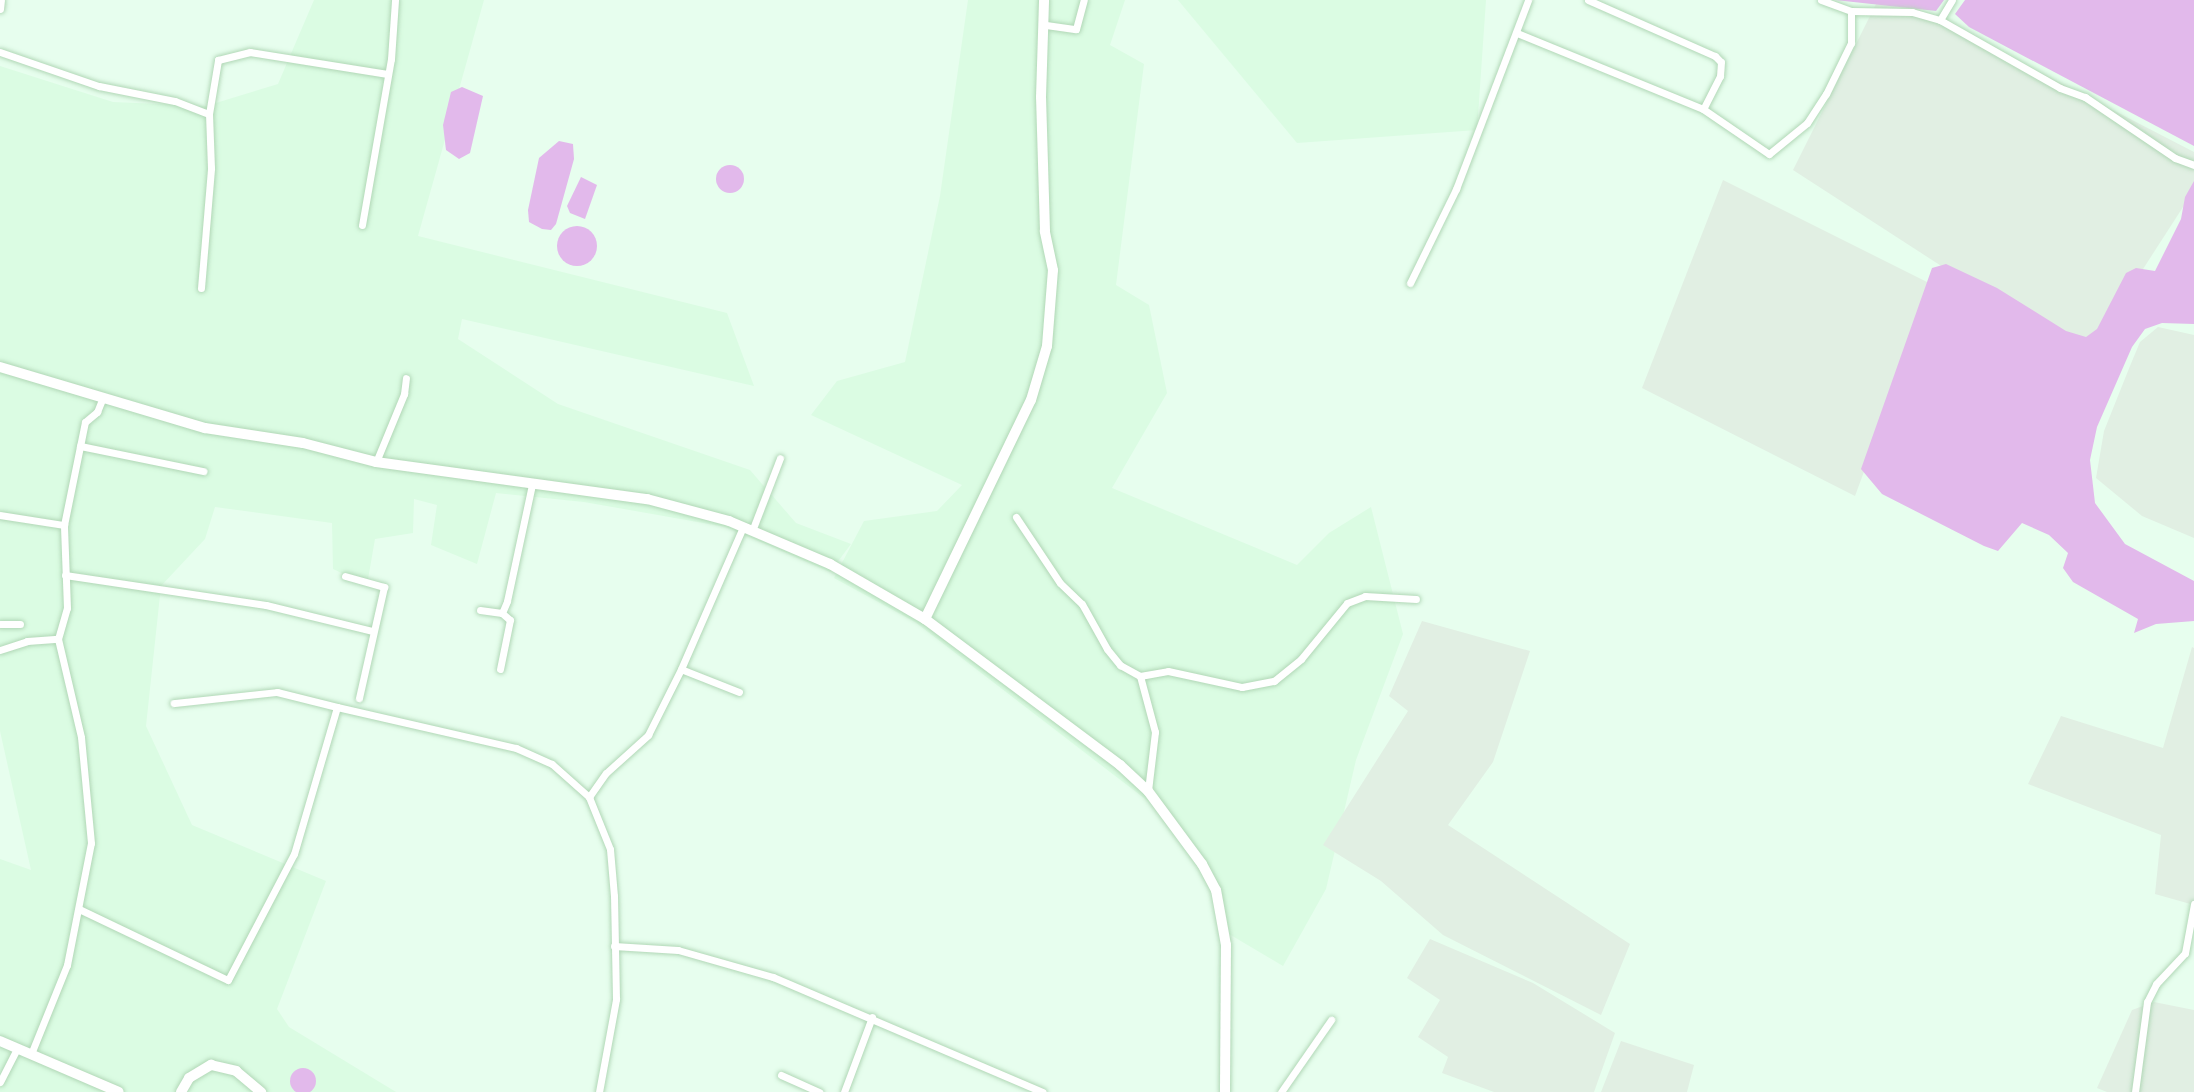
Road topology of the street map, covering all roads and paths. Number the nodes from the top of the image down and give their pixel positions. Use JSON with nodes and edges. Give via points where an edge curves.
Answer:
{"nodes":[{"id":1,"x":1,"y":0,"type":"edge"},
{"id":2,"x":396,"y":0,"type":"edge"},
{"id":3,"x":1044,"y":0,"type":"edge"},
{"id":4,"x":1084,"y":0,"type":"edge"},
{"id":5,"x":1528,"y":0,"type":"edge"},
{"id":6,"x":1588,"y":0,"type":"edge"},
{"id":7,"x":1821,"y":0,"type":"edge"},
{"id":8,"x":1952,"y":0,"type":"edge"},
{"id":9,"x":0,"y":9,"type":"edge"},
{"id":10,"x":1851,"y":11,"type":"junction"},
{"id":11,"x":1940,"y":20,"type":"junction"},
{"id":12,"x":1046,"y":25,"type":"junction"},
{"id":13,"x":1517,"y":33,"type":"junction"},
{"id":14,"x":0,"y":52,"type":"edge"},
{"id":15,"x":387,"y":75,"type":"junction"},
{"id":16,"x":1703,"y":110,"type":"junction"},
{"id":17,"x":209,"y":114,"type":"junction"},
{"id":18,"x":2194,"y":165,"type":"edge"},
{"id":19,"x":362,"y":225,"type":"dead end"},
{"id":20,"x":1410,"y":283,"type":"dead end"},
{"id":21,"x":201,"y":288,"type":"dead end"},
{"id":22,"x":0,"y":367,"type":"edge"},
{"id":23,"x":406,"y":378,"type":"dead end"},
{"id":24,"x":103,"y":397,"type":"junction"},
{"id":25,"x":80,"y":446,"type":"junction"},
{"id":26,"x":780,"y":458,"type":"dead end"},
{"id":27,"x":376,"y":462,"type":"junction"},
{"id":28,"x":202,"y":471,"type":"dead end"},
{"id":29,"x":532,"y":484,"type":"junction"},
{"id":30,"x":0,"y":516,"type":"edge"},
{"id":31,"x":1016,"y":517,"type":"dead end"},
{"id":32,"x":64,"y":525,"type":"junction"},
{"id":33,"x":748,"y":529,"type":"junction"},
{"id":34,"x":65,"y":575,"type":"junction"},
{"id":35,"x":345,"y":576,"type":"dead end"},
{"id":36,"x":1416,"y":599,"type":"dead end"},
{"id":37,"x":481,"y":610,"type":"dead end"},
{"id":38,"x":502,"y":613,"type":"junction"},
{"id":39,"x":925,"y":618,"type":"junction"},
{"id":40,"x":0,"y":624,"type":"edge"},
{"id":41,"x":20,"y":624,"type":"dead end"},
{"id":42,"x":373,"y":631,"type":"junction"},
{"id":43,"x":58,"y":639,"type":"junction"},
{"id":44,"x":0,"y":650,"type":"edge"},
{"id":45,"x":681,"y":669,"type":"junction"},
{"id":46,"x":500,"y":670,"type":"dead end"},
{"id":47,"x":1140,"y":676,"type":"junction"},
{"id":48,"x":739,"y":692,"type":"dead end"},
{"id":49,"x":359,"y":698,"type":"dead end"},
{"id":50,"x":174,"y":703,"type":"dead end"},
{"id":51,"x":337,"y":707,"type":"junction"},
{"id":52,"x":1148,"y":791,"type":"junction"},
{"id":53,"x":589,"y":797,"type":"junction"},
{"id":54,"x":2194,"y":904,"type":"edge"},
{"id":55,"x":79,"y":909,"type":"junction"},
{"id":56,"x":614,"y":946,"type":"junction"},
{"id":57,"x":872,"y":1017,"type":"junction"},
{"id":58,"x":1331,"y":1020,"type":"dead end"},
{"id":59,"x":0,"y":1041,"type":"edge"},
{"id":60,"x":17,"y":1048,"type":"junction"},
{"id":61,"x":31,"y":1054,"type":"junction"},
{"id":62,"x":781,"y":1075,"type":"dead end"},
{"id":63,"x":0,"y":1082,"type":"edge"},
{"id":64,"x":119,"y":1092,"type":"edge"},
{"id":65,"x":181,"y":1092,"type":"edge"},
{"id":66,"x":261,"y":1092,"type":"edge"},
{"id":67,"x":599,"y":1092,"type":"edge"},
{"id":68,"x":819,"y":1092,"type":"edge"},
{"id":69,"x":844,"y":1092,"type":"edge"},
{"id":70,"x":1042,"y":1092,"type":"edge"},
{"id":71,"x":1225,"y":1092,"type":"edge"},
{"id":72,"x":1281,"y":1092,"type":"edge"},
{"id":73,"x":2135,"y":1092,"type":"edge"}],
"edges":[{"from":1,"to":9,"type":"street"},
{"from":2,"to":15,"type":"street"},
{"from":3,"to":12,"type":"main road"},
{"from":4,"to":12,"type":"street","via":[[1076,29]]},
{"from":5,"to":13,"type":"street"},
{"from":6,"to":16,"type":"street","via":[[1715,56],[1721,62],[1720,76]]},
{"from":7,"to":10,"type":"street"},
{"from":8,"to":11,"type":"street"},
{"from":10,"to":11,"type":"street","via":[[1887,9]]},
{"from":10,"to":16,"type":"street","via":[[1851,43],[1843,61],[1807,123],[1786,144],[1769,154]]},
{"from":11,"to":18,"type":"street","via":[[2060,88],[2085,97],[2166,153]]},
{"from":12,"to":39,"type":"main road","via":[[1041,97],[1045,231],[1053,270],[1047,346],[1031,400]]},
{"from":13,"to":16,"type":"street"},
{"from":13,"to":20,"type":"street","via":[[1456,189]]},
{"from":14,"to":17,"type":"street","via":[[59,75],[175,101]]},
{"from":15,"to":17,"type":"street","via":[[241,52],[218,60]]},
{"from":15,"to":19,"type":"street"},
{"from":17,"to":21,"type":"street","via":[[211,168]]},
{"from":22,"to":24,"type":"main road"},
{"from":23,"to":27,"type":"street"},
{"from":24,"to":25,"type":"street","via":[[97,412],[85,422]]},
{"from":24,"to":27,"type":"main road","via":[[205,428],[303,443]]},
{"from":25,"to":28,"type":"street"},
{"from":25,"to":32,"type":"street"},
{"from":26,"to":33,"type":"street"},
{"from":27,"to":29,"type":"main road"},
{"from":29,"to":33,"type":"main road","via":[[647,499]]},
{"from":29,"to":38,"type":"street"},
{"from":30,"to":32,"type":"street"},
{"from":31,"to":47,"type":"street","via":[[1060,583],[1082,604],[1107,649],[1120,665]]},
{"from":32,"to":34,"type":"street"},
{"from":33,"to":39,"type":"main road","via":[[830,564]]},
{"from":33,"to":45,"type":"street"},
{"from":34,"to":42,"type":"street","via":[[266,605]]},
{"from":34,"to":43,"type":"street","via":[[67,608]]},
{"from":35,"to":42,"type":"street","via":[[384,587]]},
{"from":36,"to":47,"type":"street","via":[[1365,596],[1347,603],[1301,659],[1274,681],[1242,687],[1196,673]]},
{"from":37,"to":38,"type":"street"},
{"from":38,"to":46,"type":"street","via":[[510,620]]},
{"from":39,"to":52,"type":"main road","via":[[972,658],[1093,742]]},
{"from":40,"to":41,"type":"street"},
{"from":42,"to":49,"type":"street"},
{"from":43,"to":44,"type":"street","via":[[27,641]]},
{"from":43,"to":55,"type":"street","via":[[81,737],[90,843]]},
{"from":45,"to":48,"type":"street"},
{"from":45,"to":53,"type":"street","via":[[648,735],[606,773]]},
{"from":47,"to":52,"type":"street","via":[[1155,732]]},
{"from":50,"to":51,"type":"street","via":[[277,692]]},
{"from":51,"to":53,"type":"street","via":[[516,748],[552,764]]},
{"from":51,"to":55,"type":"street","via":[[294,854],[231,979]]},
{"from":52,"to":71,"type":"main road","via":[[1202,864],[1223,915]]},
{"from":53,"to":56,"type":"street","via":[[610,849]]},
{"from":54,"to":73,"type":"street","via":[[2185,953],[2156,984],[2147,1002]]},
{"from":55,"to":61,"type":"street","via":[[67,965]]},
{"from":56,"to":57,"type":"street","via":[[678,950],[773,977]]},
{"from":56,"to":67,"type":"street","via":[[616,999]]},
{"from":57,"to":69,"type":"street"},
{"from":57,"to":70,"type":"street"},
{"from":58,"to":72,"type":"street"},
{"from":59,"to":60,"type":"main road"},
{"from":60,"to":61,"type":"main road"},
{"from":60,"to":63,"type":"street"},
{"from":61,"to":64,"type":"main road"},
{"from":62,"to":68,"type":"street"},
{"from":65,"to":66,"type":"main road","via":[[189,1078],[211,1065],[236,1071]]}]}
